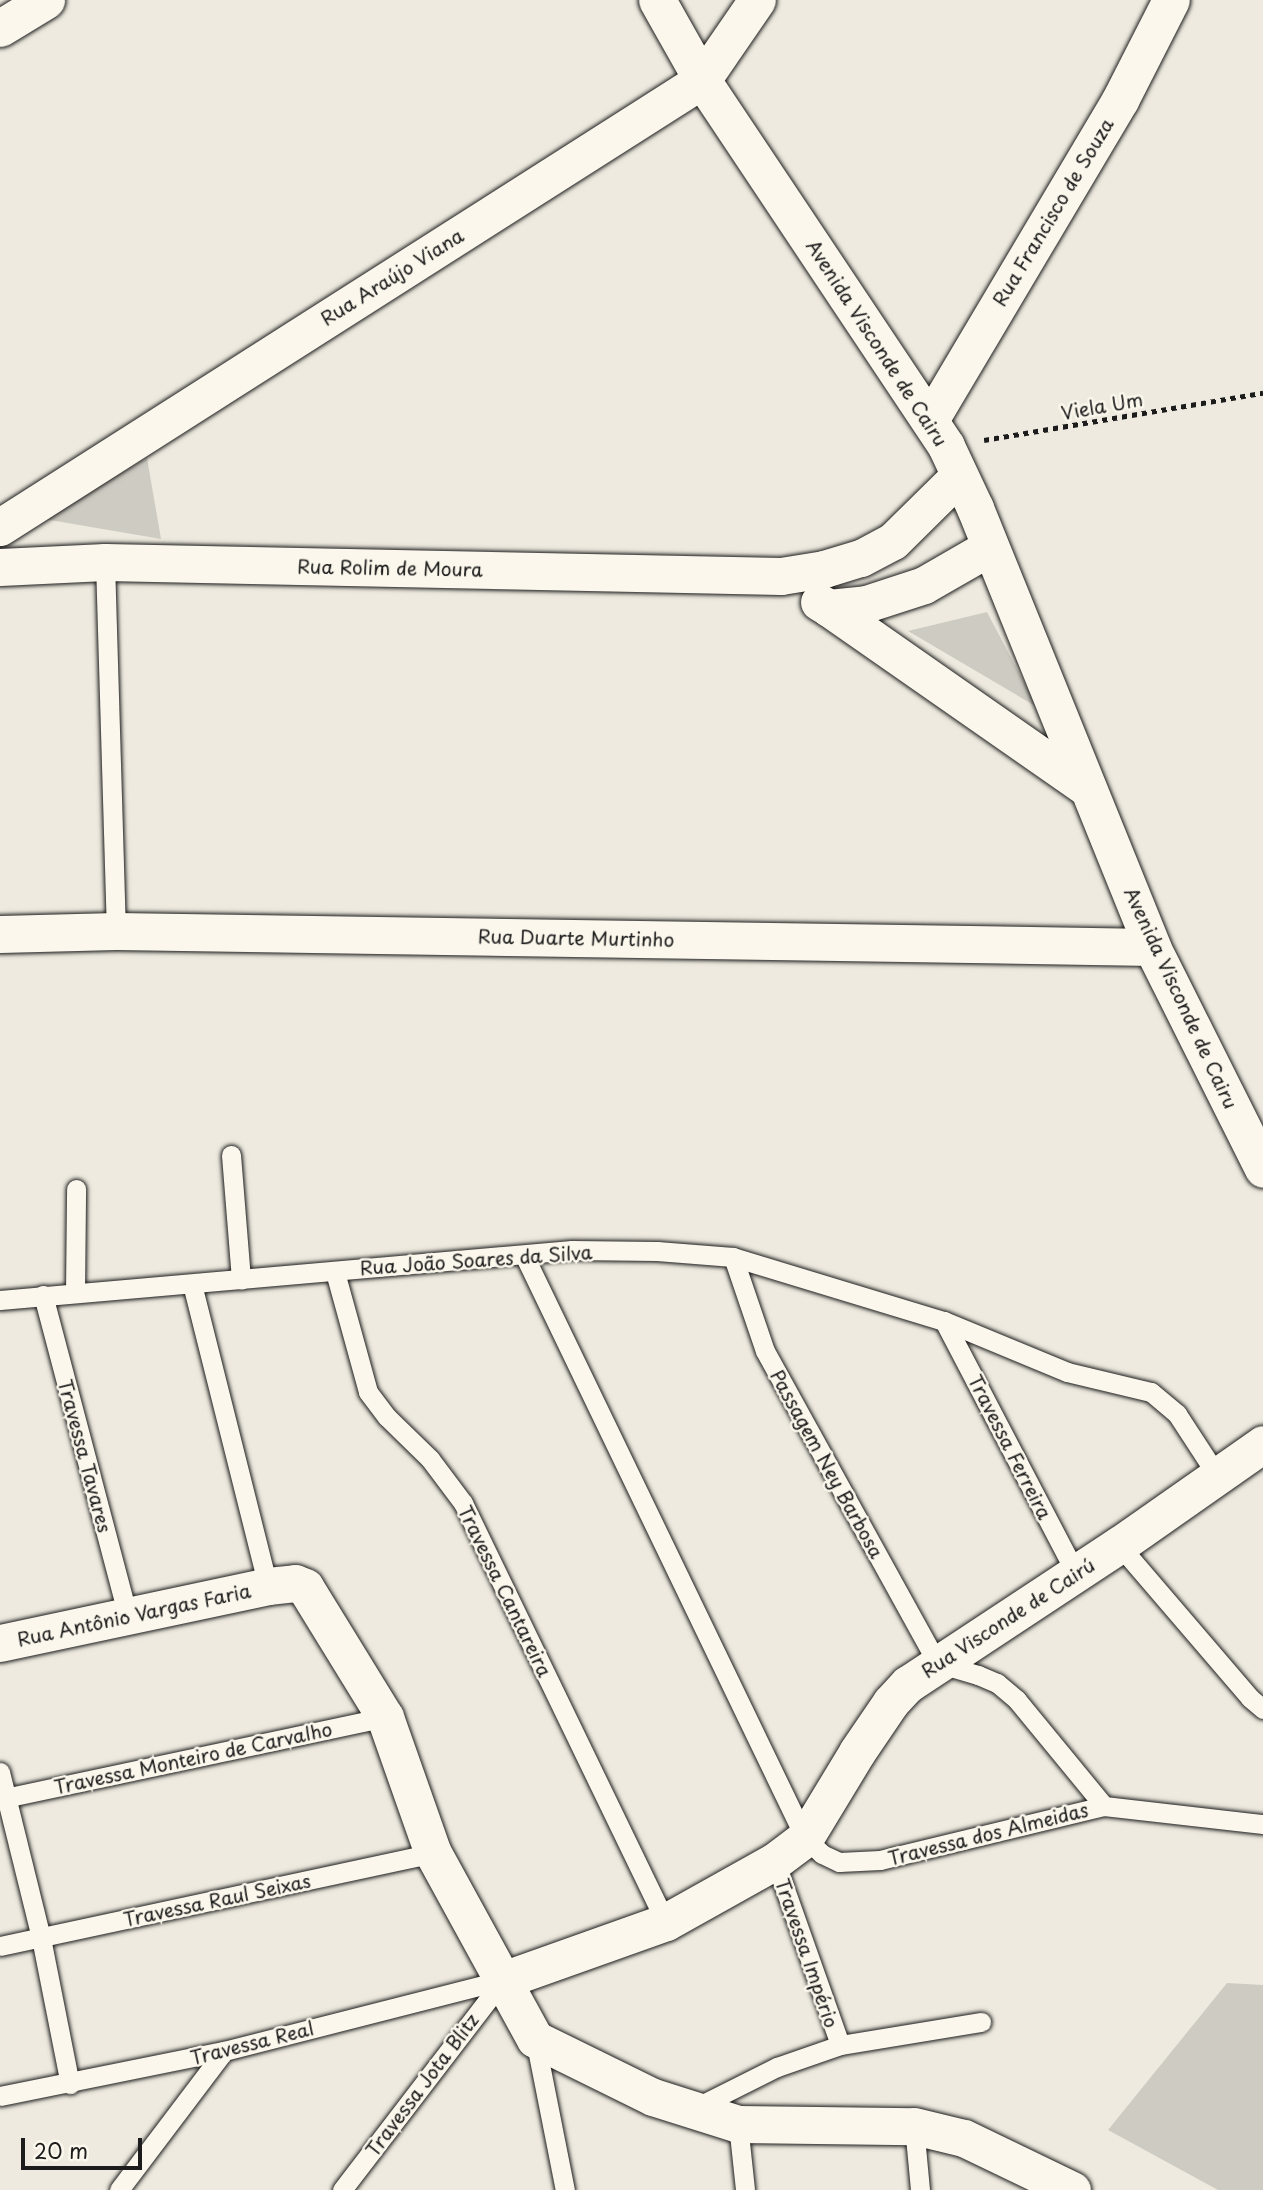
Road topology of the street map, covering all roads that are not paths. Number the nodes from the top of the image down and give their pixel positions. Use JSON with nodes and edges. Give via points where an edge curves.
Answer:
{"nodes":[{"id":1,"x":46,"y":0,"type":"edge"},
{"id":2,"x":657,"y":0,"type":"edge"},
{"id":3,"x":757,"y":0,"type":"edge"},
{"id":4,"x":1171,"y":0,"type":"edge"},
{"id":5,"x":0,"y":29,"type":"edge"},
{"id":6,"x":702,"y":80,"type":"junction"},
{"id":7,"x":945,"y":447,"type":"junction"},
{"id":8,"x":0,"y":527,"type":"edge"},
{"id":9,"x":990,"y":547,"type":"junction"},
{"id":10,"x":105,"y":562,"type":"junction"},
{"id":11,"x":0,"y":567,"type":"edge"},
{"id":12,"x":780,"y":576,"type":"junction"},
{"id":13,"x":829,"y":608,"type":"junction"},
{"id":14,"x":1086,"y":787,"type":"junction"},
{"id":15,"x":116,"y":931,"type":"junction"},
{"id":16,"x":0,"y":934,"type":"edge"},
{"id":17,"x":1152,"y":947,"type":"junction"},
{"id":18,"x":231,"y":1154,"type":"dead end"},
{"id":19,"x":1263,"y":1169,"type":"edge"},
{"id":20,"x":76,"y":1189,"type":"dead end"},
{"id":21,"x":524,"y":1255,"type":"junction"},
{"id":22,"x":733,"y":1258,"type":"junction"},
{"id":23,"x":335,"y":1272,"type":"junction"},
{"id":24,"x":241,"y":1280,"type":"junction"},
{"id":25,"x":192,"y":1284,"type":"junction"},
{"id":26,"x":75,"y":1293,"type":"junction"},
{"id":27,"x":43,"y":1295,"type":"junction"},
{"id":28,"x":0,"y":1300,"type":"edge"},
{"id":29,"x":944,"y":1321,"type":"junction"},
{"id":30,"x":1262,"y":1448,"type":"edge"},
{"id":31,"x":1218,"y":1477,"type":"junction"},
{"id":32,"x":1119,"y":1545,"type":"junction"},
{"id":33,"x":1076,"y":1574,"type":"junction"},
{"id":34,"x":268,"y":1586,"type":"junction"},
{"id":35,"x":128,"y":1617,"type":"junction"},
{"id":36,"x":0,"y":1643,"type":"edge"},
{"id":37,"x":936,"y":1663,"type":"junction"},
{"id":38,"x":1263,"y":1709,"type":"edge"},
{"id":39,"x":385,"y":1717,"type":"junction"},
{"id":40,"x":0,"y":1772,"type":"edge"},
{"id":41,"x":3,"y":1798,"type":"edge"},
{"id":42,"x":1104,"y":1806,"type":"junction"},
{"id":43,"x":1263,"y":1824,"type":"edge"},
{"id":44,"x":805,"y":1838,"type":"junction"},
{"id":45,"x":433,"y":1853,"type":"junction"},
{"id":46,"x":775,"y":1861,"type":"junction"},
{"id":47,"x":666,"y":1922,"type":"junction"},
{"id":48,"x":41,"y":1938,"type":"junction"},
{"id":49,"x":0,"y":1946,"type":"edge"},
{"id":50,"x":503,"y":1980,"type":"junction"},
{"id":51,"x":981,"y":2022,"type":"dead end"},
{"id":52,"x":535,"y":2039,"type":"junction"},
{"id":53,"x":839,"y":2045,"type":"junction"},
{"id":54,"x":224,"y":2051,"type":"junction"},
{"id":55,"x":70,"y":2084,"type":"junction"},
{"id":56,"x":0,"y":2096,"type":"edge"},
{"id":57,"x":691,"y":2110,"type":"junction"},
{"id":58,"x":738,"y":2124,"type":"junction"},
{"id":59,"x":914,"y":2126,"type":"junction"},
{"id":60,"x":119,"y":2190,"type":"edge"},
{"id":61,"x":342,"y":2190,"type":"edge"},
{"id":62,"x":565,"y":2190,"type":"edge"},
{"id":63,"x":745,"y":2190,"type":"edge"},
{"id":64,"x":920,"y":2190,"type":"edge"},
{"id":65,"x":1072,"y":2190,"type":"edge"}],
"edges":[{"from":1,"to":5,"type":"street"},
{"from":2,"to":6,"type":"street","name":"Avenida Visconde de Cairu"},
{"from":3,"to":6,"type":"street","name":"Rua Araújo Viana"},
{"from":4,"to":7,"type":"street","name":"Rua Francisco de Souza"},
{"from":6,"to":7,"type":"street","name":"Avenida Visconde de Cairu"},
{"from":6,"to":8,"type":"street","name":"Rua Araújo Viana"},
{"from":7,"to":9,"type":"street","name":"Avenida Visconde de Cairu"},
{"from":7,"to":12,"type":"street","name":"Rua Rolim de Moura","via":[[892,541],[861,558]]},
{"from":9,"to":13,"type":"street","via":[[924,585],[866,604]]},
{"from":9,"to":14,"type":"street","name":"Avenida Visconde de Cairu"},
{"from":10,"to":11,"type":"street","name":"Rua Rolim de Moura"},
{"from":10,"to":12,"type":"street","name":"Rua Rolim de Moura"},
{"from":10,"to":15,"type":"lane"},
{"from":12,"to":13,"type":"street"},
{"from":13,"to":14,"type":"street"},
{"from":14,"to":17,"type":"street","name":"Avenida Visconde de Cairu"},
{"from":15,"to":16,"type":"street","name":"Rua Duarte Murtinho"},
{"from":15,"to":17,"type":"street","name":"Rua Duarte Murtinho"},
{"from":17,"to":19,"type":"street","name":"Avenida Visconde de Cairu"},
{"from":18,"to":24,"type":"lane"},
{"from":20,"to":26,"type":"lane"},
{"from":21,"to":22,"type":"lane","name":"Rua João Soares da Silva","via":[[657,1251]]},
{"from":21,"to":23,"type":"lane","name":"Rua João Soares da Silva"},
{"from":21,"to":44,"type":"lane"},
{"from":22,"to":29,"type":"lane","name":"Rua João Soares da Silva"},
{"from":22,"to":37,"type":"lane","name":"Passagem Ney Barbosa","via":[[765,1351]]},
{"from":23,"to":24,"type":"lane","name":"Rua João Soares da Silva"},
{"from":23,"to":47,"type":"lane","name":"Travessa Cantareira","via":[[368,1392],[430,1459],[463,1503]]},
{"from":24,"to":25,"type":"lane","name":"Rua João Soares da Silva"},
{"from":25,"to":26,"type":"lane","name":"Rua João Soares da Silva"},
{"from":25,"to":34,"type":"lane"},
{"from":26,"to":27,"type":"lane","name":"Rua João Soares da Silva"},
{"from":27,"to":28,"type":"lane","name":"Rua João Soares da Silva"},
{"from":27,"to":35,"type":"lane","name":"Travessa Tavares"},
{"from":29,"to":31,"type":"lane","name":"Rua João Soares da Silva","via":[[1067,1372],[1151,1392],[1177,1414]]},
{"from":29,"to":33,"type":"lane","name":"Travessa Ferreira"},
{"from":30,"to":31,"type":"street","name":"Rua Visconde de Cairú"},
{"from":31,"to":32,"type":"street","name":"Rua Visconde de Cairú"},
{"from":32,"to":33,"type":"street","name":"Rua Visconde de Cairú"},
{"from":32,"to":38,"type":"lane"},
{"from":33,"to":37,"type":"street","name":"Rua Visconde de Cairú"},
{"from":34,"to":35,"type":"street","name":"Rua Antônio Vargas Faria"},
{"from":34,"to":39,"type":"street","name":"Rua Antônio Vargas Faria","via":[[295,1583],[311,1594]]},
{"from":35,"to":36,"type":"street","name":"Rua Antônio Vargas Faria"},
{"from":37,"to":42,"type":"lane","via":[[988,1679],[1017,1700]]},
{"from":37,"to":44,"type":"street","name":"Rua Visconde de Cairú","via":[[891,1702]]},
{"from":39,"to":41,"type":"lane","name":"Travessa Monteiro de Carvalho"},
{"from":39,"to":45,"type":"street","name":"Rua Antônio Vargas Faria"},
{"from":40,"to":41,"type":"lane"},
{"from":41,"to":48,"type":"lane"},
{"from":42,"to":43,"type":"lane","name":"Travessa dos Almeidas"},
{"from":42,"to":44,"type":"lane","name":"Travessa dos Almeidas","via":[[853,1864],[821,1854]]},
{"from":44,"to":46,"type":"street"},
{"from":45,"to":48,"type":"lane","name":"Travessa Raul Seixas"},
{"from":45,"to":50,"type":"street","name":"Rua Antônio Vargas Faria"},
{"from":46,"to":47,"type":"street"},
{"from":46,"to":53,"type":"lane","name":"Travessa Império"},
{"from":47,"to":50,"type":"street"},
{"from":48,"to":49,"type":"lane","name":"Travessa Raul Seixas"},
{"from":48,"to":55,"type":"lane"},
{"from":50,"to":52,"type":"street","name":"Rua Antônio Vargas Faria"},
{"from":50,"to":54,"type":"lane","name":"Travessa Real"},
{"from":50,"to":61,"type":"lane","name":"Travessa Jota Blitz"},
{"from":51,"to":53,"type":"lane"},
{"from":52,"to":57,"type":"street","via":[[653,2097]]},
{"from":52,"to":62,"type":"lane"},
{"from":53,"to":57,"type":"lane","via":[[777,2067]]},
{"from":54,"to":55,"type":"lane","name":"Travessa Real"},
{"from":54,"to":60,"type":"lane"},
{"from":55,"to":56,"type":"lane","name":"Travessa Real"},
{"from":57,"to":58,"type":"street"},
{"from":58,"to":59,"type":"street"},
{"from":58,"to":63,"type":"lane"},
{"from":59,"to":64,"type":"lane"},
{"from":59,"to":65,"type":"street","via":[[964,2138]]}]}
